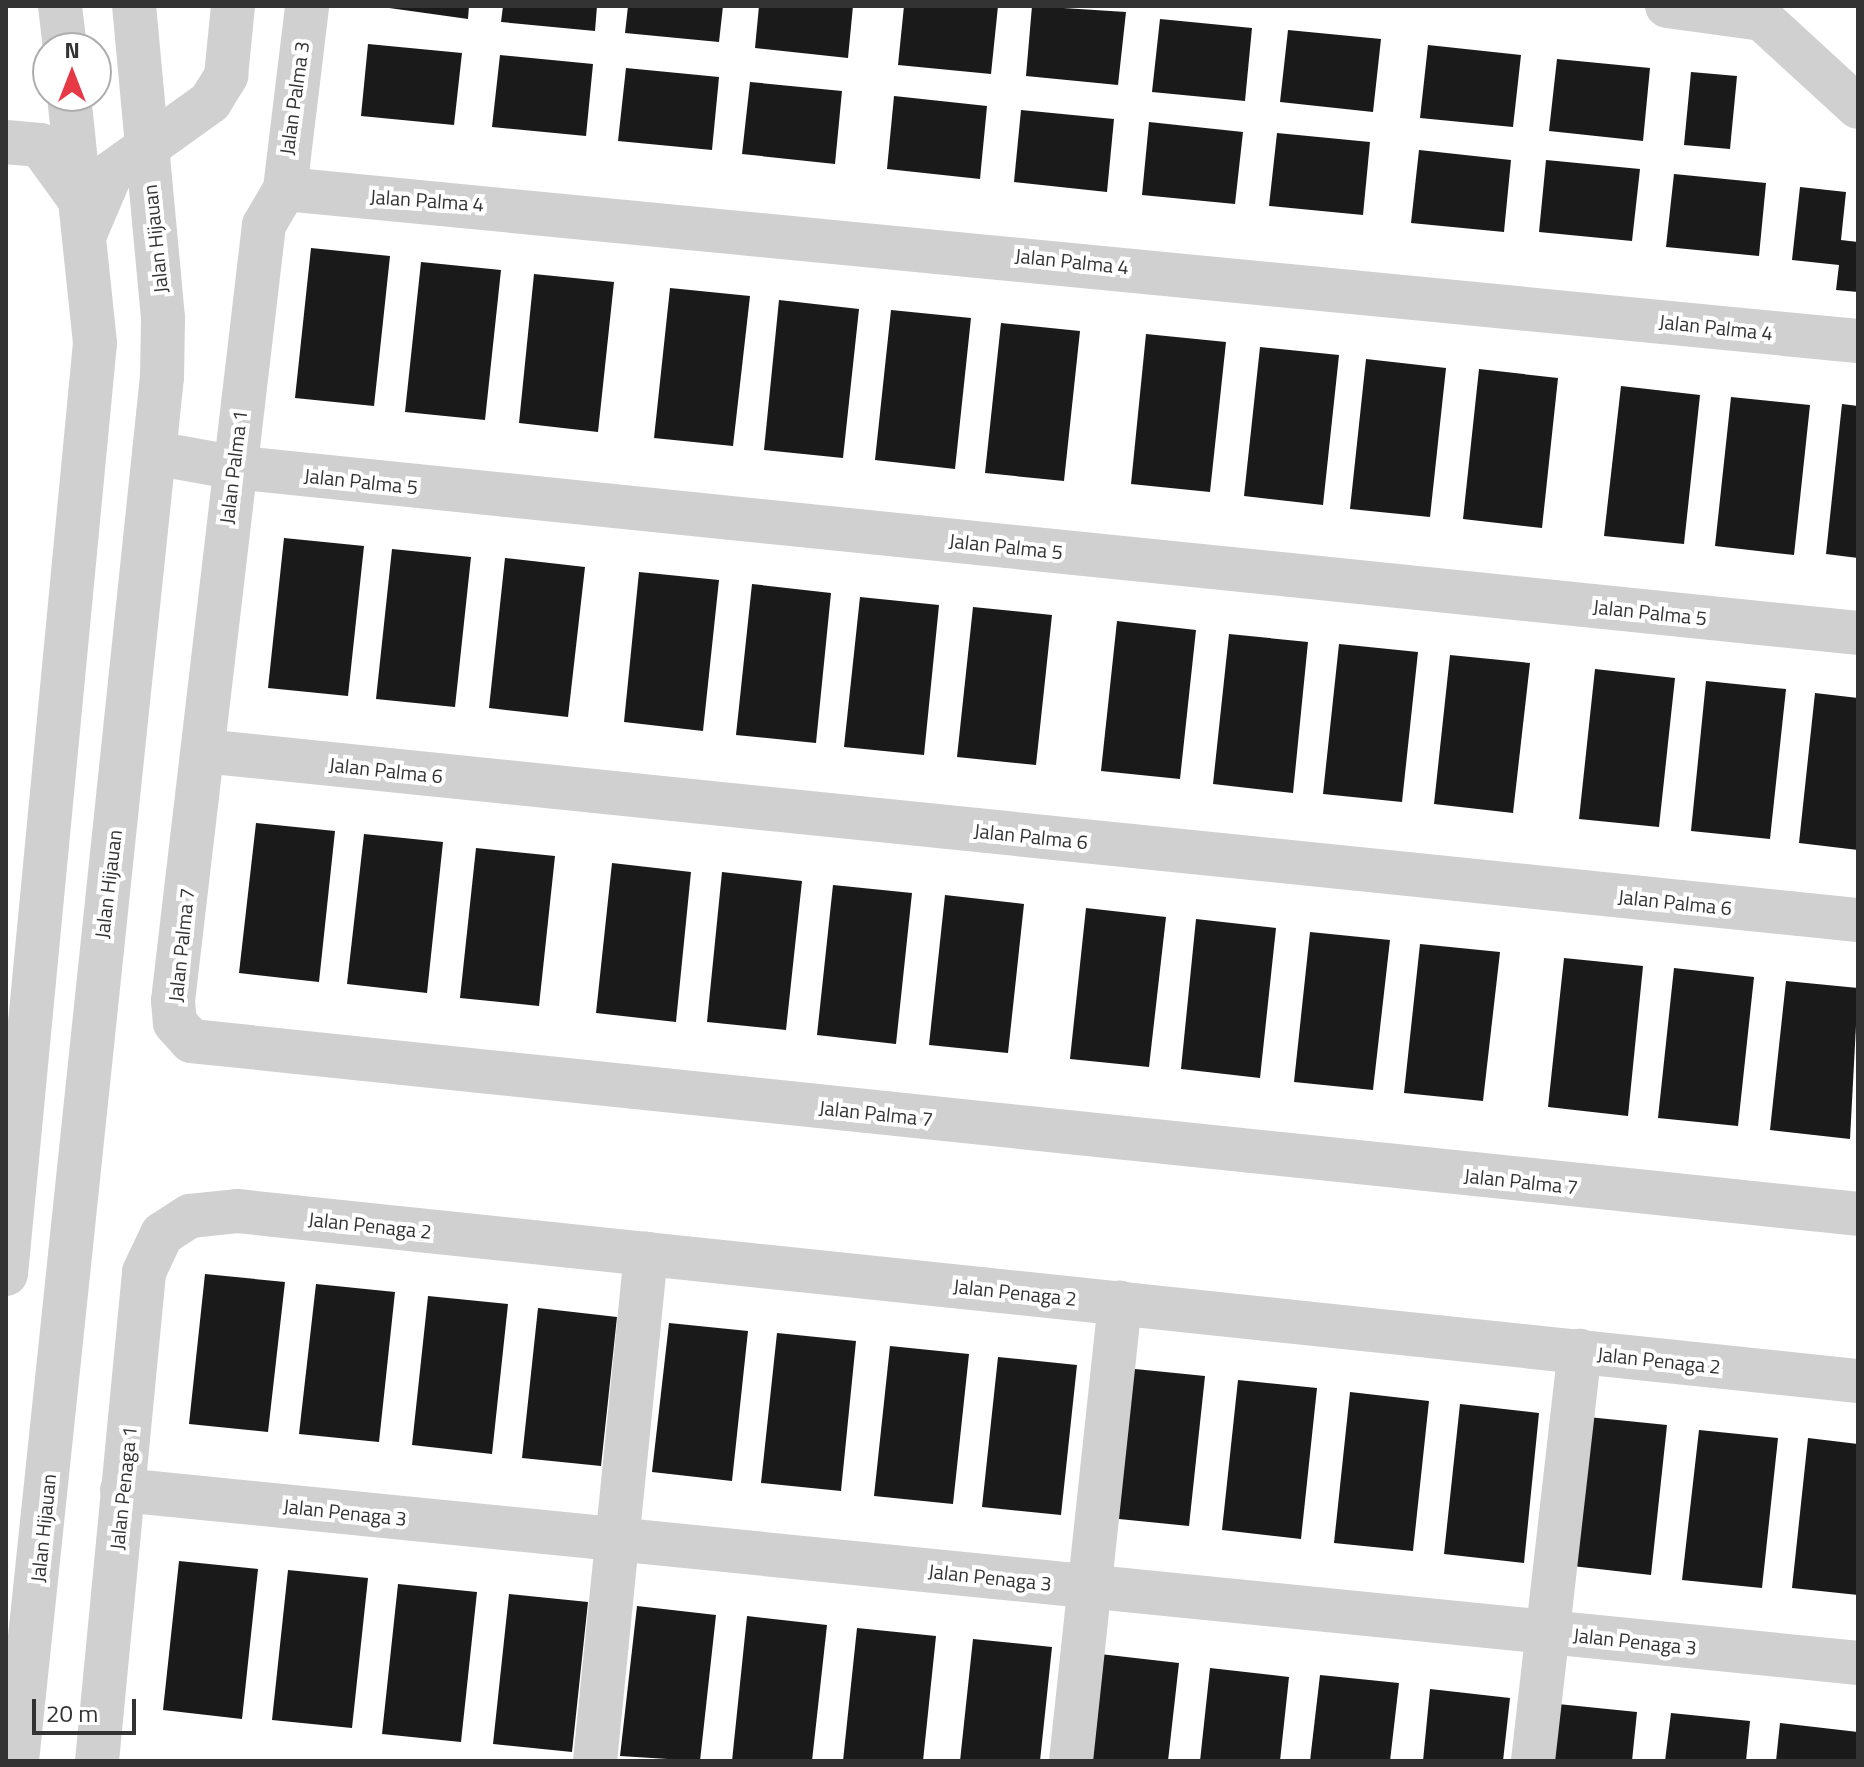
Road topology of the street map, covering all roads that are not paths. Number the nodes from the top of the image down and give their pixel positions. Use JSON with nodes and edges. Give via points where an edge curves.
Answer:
{"nodes":[{"id":1,"x":60,"y":6,"type":"edge"},
{"id":2,"x":134,"y":6,"type":"edge"},
{"id":3,"x":233,"y":6,"type":"edge"},
{"id":4,"x":307,"y":6,"type":"edge"},
{"id":5,"x":1667,"y":6,"type":"edge"},
{"id":6,"x":63,"y":32,"type":"edge"},
{"id":7,"x":1858,"y":107,"type":"edge"},
{"id":8,"x":71,"y":112,"type":"edge"},
{"id":9,"x":6,"y":142,"type":"edge"},
{"id":10,"x":145,"y":143,"type":"junction"},
{"id":11,"x":285,"y":189,"type":"junction"},
{"id":12,"x":82,"y":220,"type":"junction"},
{"id":13,"x":1858,"y":341,"type":"edge"},
{"id":14,"x":154,"y":453,"type":"junction"},
{"id":15,"x":232,"y":467,"type":"junction"},
{"id":16,"x":1858,"y":633,"type":"edge"},
{"id":17,"x":203,"y":751,"type":"junction"},
{"id":18,"x":105,"y":911,"type":"junction"},
{"id":19,"x":1858,"y":920,"type":"edge"},
{"id":20,"x":19,"y":967,"type":"edge"},
{"id":21,"x":1858,"y":1214,"type":"edge"},
{"id":22,"x":173,"y":1224,"type":"joint"},
{"id":23,"x":646,"y":1254,"type":"junction"},
{"id":24,"x":6,"y":1274,"type":"edge"},
{"id":25,"x":1120,"y":1303,"type":"junction"},
{"id":26,"x":1580,"y":1351,"type":"junction"},
{"id":27,"x":1858,"y":1381,"type":"edge"},
{"id":28,"x":122,"y":1490,"type":"junction"},
{"id":29,"x":617,"y":1539,"type":"junction"},
{"id":30,"x":1090,"y":1587,"type":"junction"},
{"id":31,"x":1548,"y":1632,"type":"junction"},
{"id":32,"x":1858,"y":1663,"type":"edge"},
{"id":33,"x":17,"y":1761,"type":"edge"},
{"id":34,"x":97,"y":1761,"type":"edge"},
{"id":35,"x":595,"y":1761,"type":"edge"},
{"id":36,"x":1071,"y":1761,"type":"edge"},
{"id":37,"x":1533,"y":1761,"type":"edge"}],
"edges":[{"from":1,"to":6,"type":"street"},
{"from":2,"to":10,"type":"street","name":"Jalan Hijauan"},
{"from":3,"to":10,"type":"street","via":[[226,76],[210,102],[182,128]]},
{"from":4,"to":11,"type":"street","name":"Jalan Palma 3"},
{"from":5,"to":7,"type":"street","via":[[1762,19]]},
{"from":8,"to":12,"type":"street"},
{"from":9,"to":12,"type":"street","via":[[47,150]]},
{"from":10,"to":12,"type":"street","via":[[111,173]]},
{"from":10,"to":14,"type":"street","name":"Jalan Hijauan","via":[[163,318]]},
{"from":11,"to":13,"type":"street","name":"Jalan Palma 4"},
{"from":11,"to":15,"type":"street","name":"Jalan Palma 1","via":[[264,225]]},
{"from":12,"to":20,"type":"street","via":[[95,343]]},
{"from":14,"to":15,"type":"street","name":"Jalan Palma 5"},
{"from":14,"to":18,"type":"street","name":"Jalan Hijauan"},
{"from":15,"to":16,"type":"street","name":"Jalan Palma 5"},
{"from":15,"to":17,"type":"street","name":"Jalan Palma 1"},
{"from":17,"to":19,"type":"street","name":"Jalan Palma 6"},
{"from":17,"to":21,"type":"street","name":"Jalan Palma 7","via":[[173,1001],[175,1023],[191,1041]]},
{"from":18,"to":20,"type":"street","via":[[82,948]]},
{"from":18,"to":33,"type":"street","name":"Jalan Hijauan"},
{"from":20,"to":24,"type":"street"},
{"from":22,"to":23,"type":"street","name":"Jalan Penaga 2","via":[[237,1211]]},
{"from":22,"to":28,"type":"street","name":"Jalan Penaga 1","via":[[144,1272]]},
{"from":23,"to":25,"type":"street","name":"Jalan Penaga 2"},
{"from":23,"to":29,"type":"street"},
{"from":25,"to":26,"type":"street","name":"Jalan Penaga 2"},
{"from":25,"to":30,"type":"street"},
{"from":26,"to":27,"type":"street","name":"Jalan Penaga 2"},
{"from":26,"to":31,"type":"street"},
{"from":28,"to":29,"type":"street","name":"Jalan Penaga 3"},
{"from":28,"to":34,"type":"street","name":"Jalan Penaga 1"},
{"from":29,"to":30,"type":"street","name":"Jalan Penaga 3"},
{"from":29,"to":35,"type":"street"},
{"from":30,"to":31,"type":"street","name":"Jalan Penaga 3"},
{"from":30,"to":36,"type":"street"},
{"from":31,"to":32,"type":"street","name":"Jalan Penaga 3"},
{"from":31,"to":37,"type":"street"}]}
